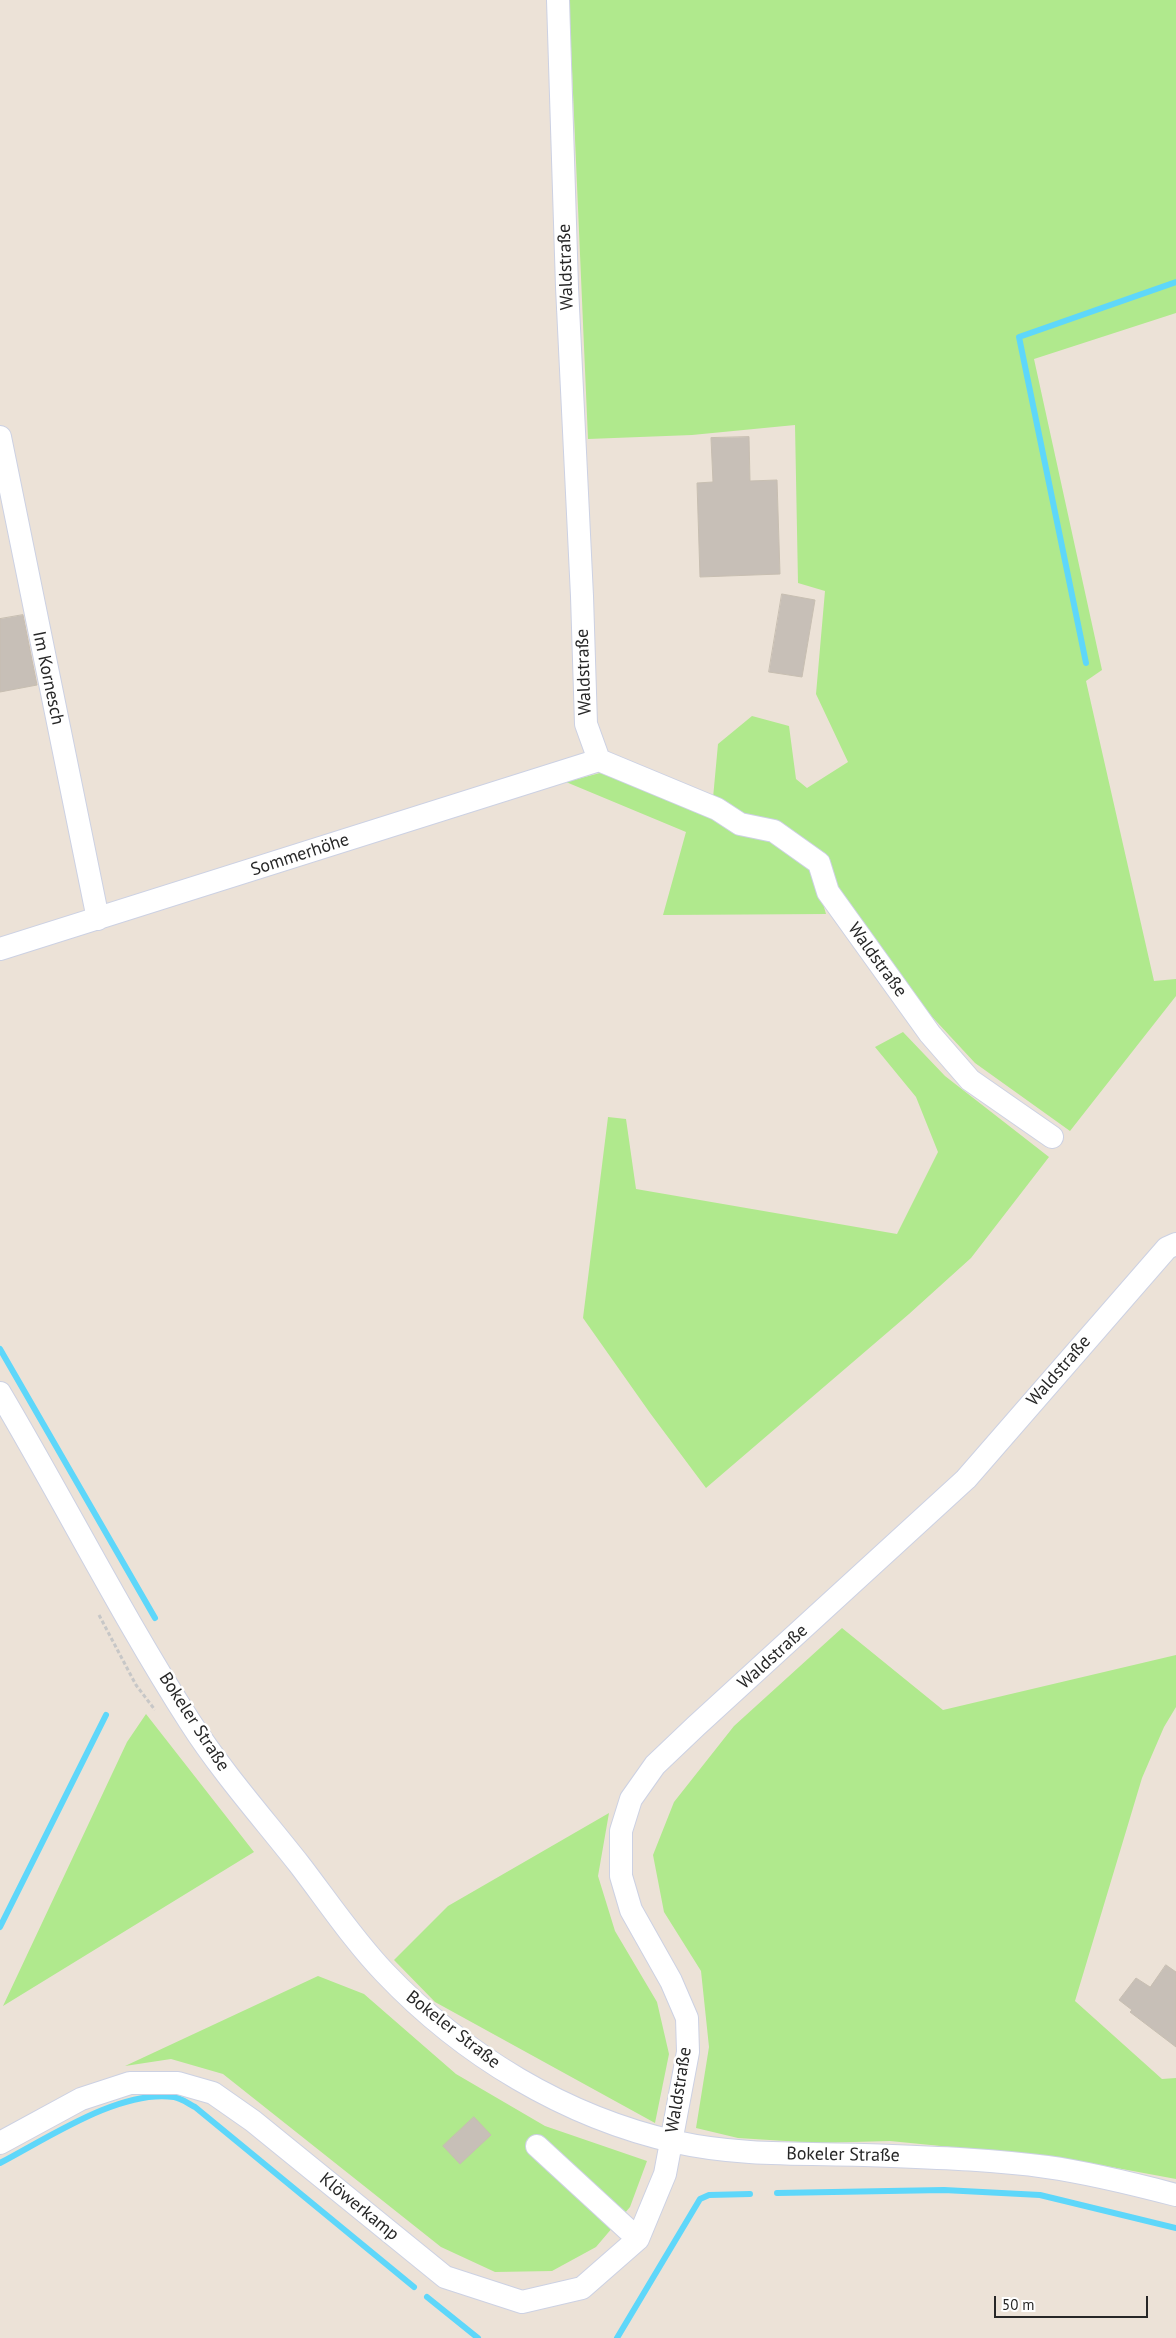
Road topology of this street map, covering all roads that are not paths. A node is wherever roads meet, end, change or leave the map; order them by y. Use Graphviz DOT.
graph roads {
  1 [pos="558,0"];
  2 [pos="0,436"];
  3 [pos="599,760"];
  4 [pos="98,919"];
  5 [pos="0,949"];
  6 [pos="1052,1137"];
  7 [pos="1176,1244"];
  8 [pos="0,1393"];
  9 [pos="0,2143"];
  10 [pos="536,2146"];
  11 [pos="669,2149"];
  12 [pos="1176,2195"];
  13 [pos="638,2239"];
  1 -- 3 [label="street, Waldstraße"];
  2 -- 4 [label="street, Im Kornesch"];
  3 -- 4 [label="street, Sommerhöhe"];
  3 -- 6 [label="street, Waldstraße"];
  4 -- 5 [label="street, Sommerhöhe"];
  7 -- 11 [label="street, Waldstraße"];
  8 -- 11 [label="street, Bokeler Straße"];
  9 -- 13 [label="street, Klöwerkamp"];
  10 -- 13 [label="street"];
  11 -- 12 [label="street, Bokeler Straße"];
  11 -- 13 [label="street, Klöwerkamp"];
}
